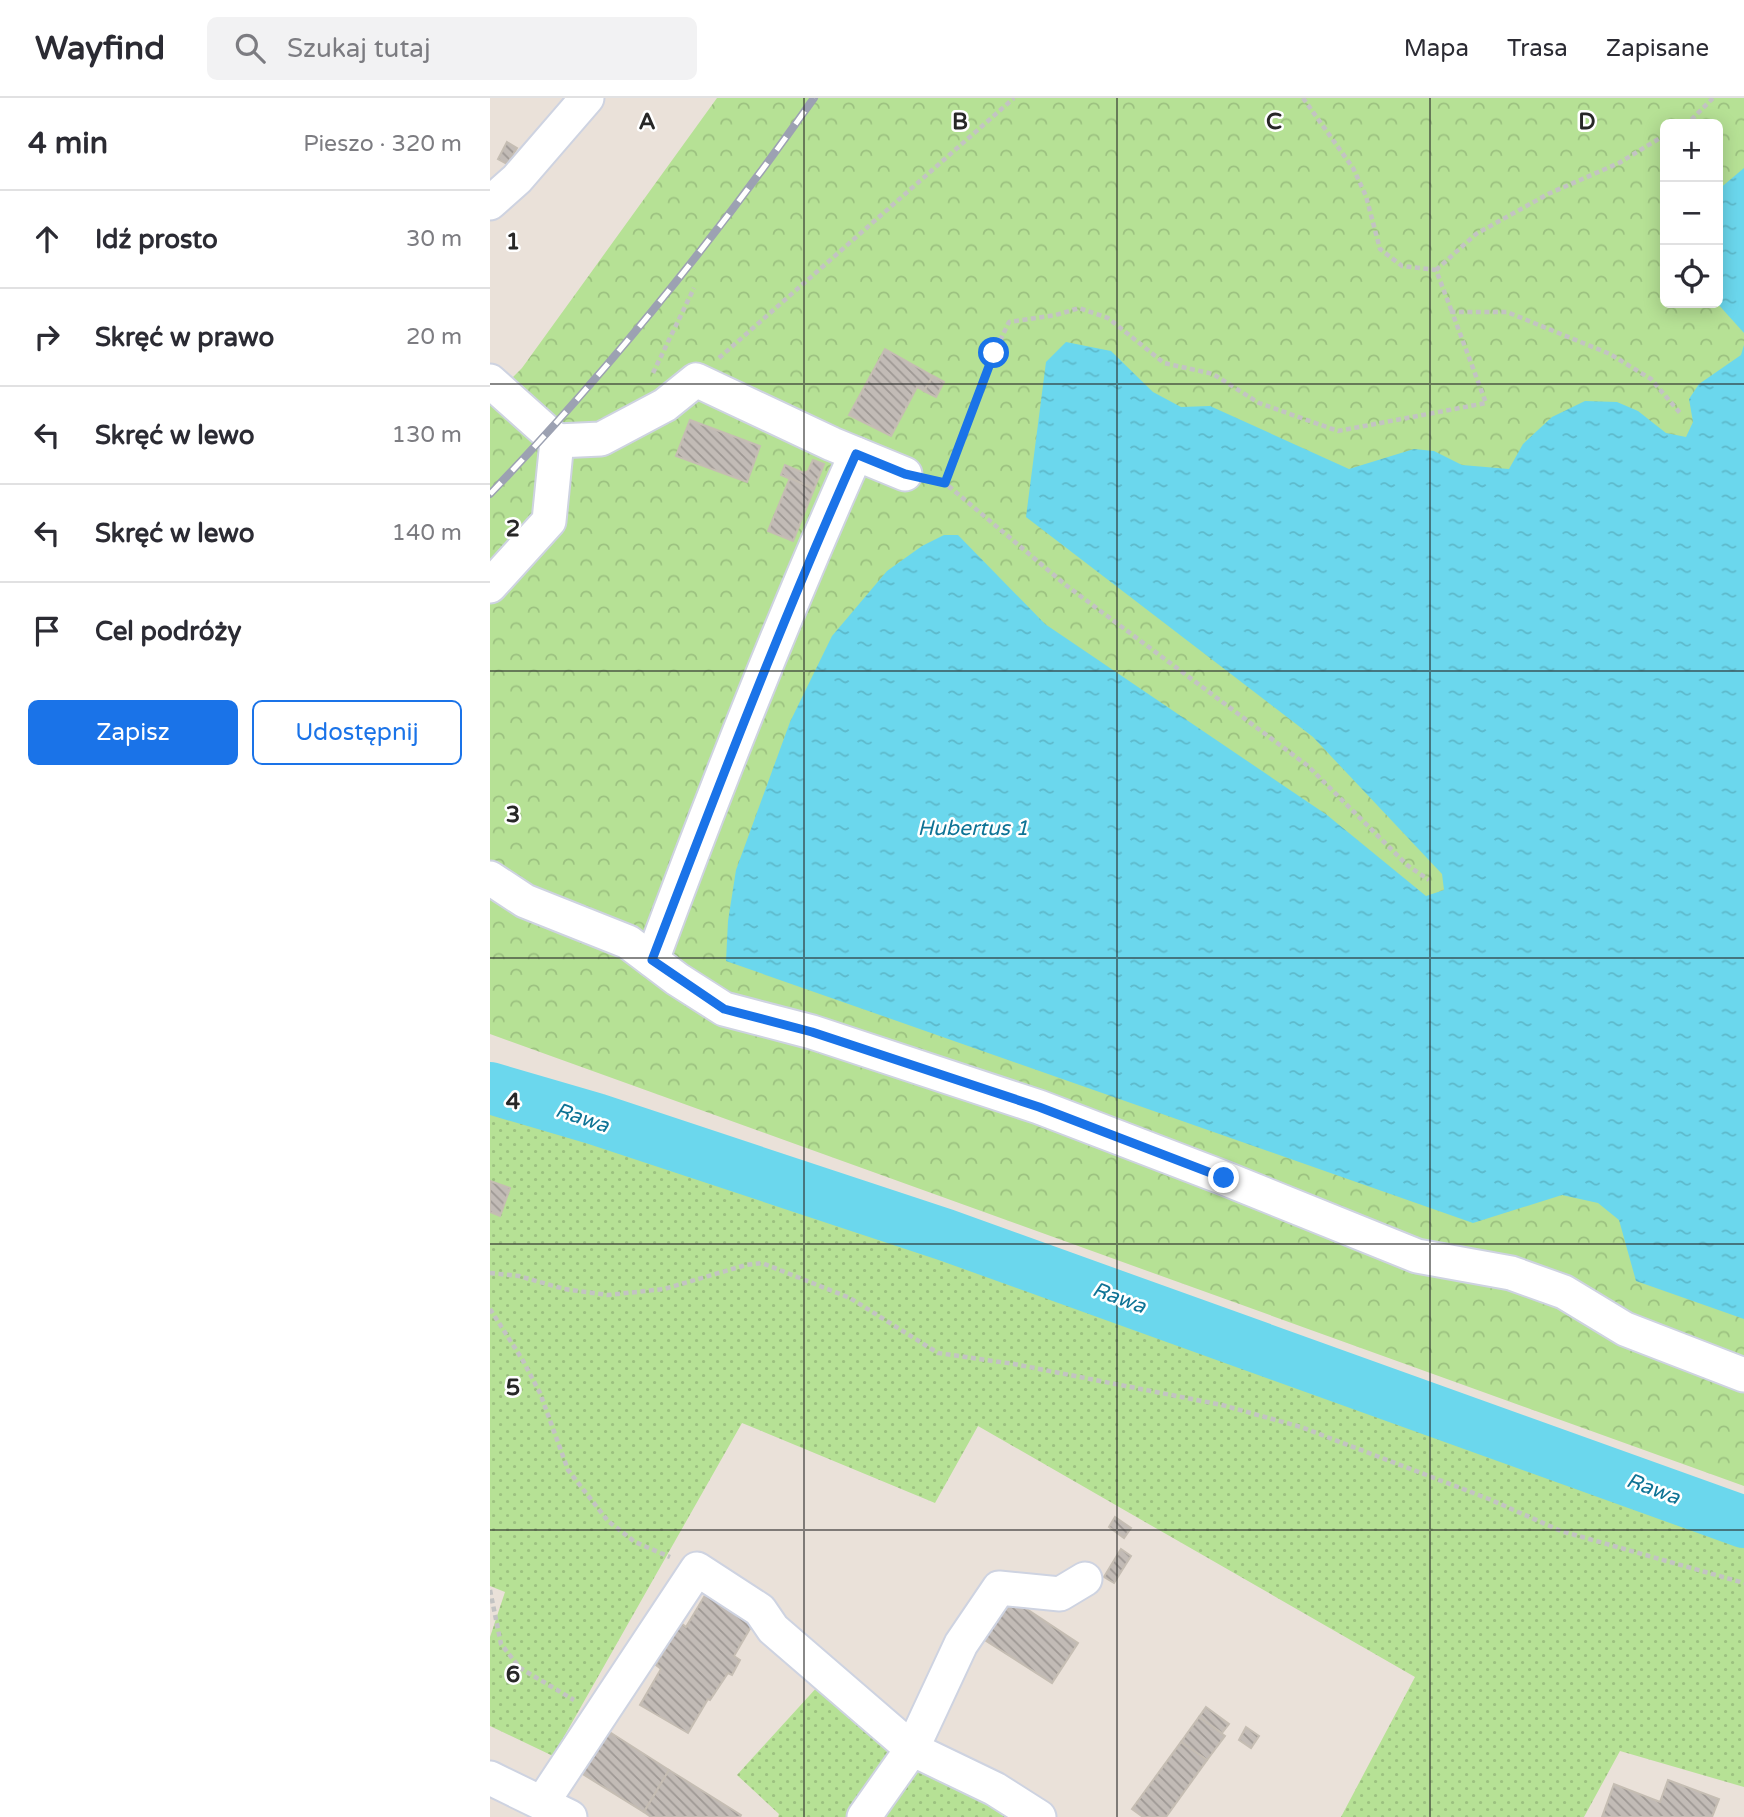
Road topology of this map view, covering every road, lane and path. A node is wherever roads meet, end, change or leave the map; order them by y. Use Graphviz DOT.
graph roads {
  1 [pos="587,98"];
  2 [pos="1014,98"];
  3 [pos="1303,98"];
  4 [pos="1713,98"];
  5 [pos="1692,119"];
  6 [pos="1660,138"];
  7 [pos="490,203"];
  8 [pos="1436,270"];
  9 [pos="694,288"];
  10 [pos="1451,312"];
  11 [pos="696,380"];
  12 [pos="490,381"];
  13 [pos="1680,413"];
  14 [pos="638,421"];
  15 [pos="557,441"];
  16 [pos="856,454"];
  17 [pos="905,474"];
  18 [pos="945,483"];
  19 [pos="490,586"];
  20 [pos="490,878"];
  21 [pos="1429,880"];
  22 [pos="652,960"];
  23 [pos="490,1273"];
  24 [pos="490,1309"];
  25 [pos="1744,1374"];
  26 [pos="697,1569"];
  27 [pos="1086,1579"];
  28 [pos="1744,1583"];
  29 [pos="490,1590"];
  30 [pos="599,1715"];
  31 [pos="912,1749"];
  32 [pos="490,1778"];
  33 [pos="556,1810"];
  34 [pos="864,1817"];
  35 [pos="1039,1817"];
  1 -- 7 [label="street"];
  2 -- 11 [label="path"];
  3 -- 8 [label="path"];
  4 -- 5 [label="path"];
  6 -- 8 [label="path"];
  8 -- 10 [label="path"];
  9 -- 14 [label="path"];
  10 -- 13 [label="path"];
  10 -- 18 [label="path"];
  11 -- 14 [label="street"];
  11 -- 16 [label="street"];
  12 -- 15 [label="street"];
  14 -- 15 [label="street"];
  15 -- 19 [label="street"];
  16 -- 17 [label="street"];
  16 -- 22 [label="street"];
  17 -- 18 [label="path"];
  18 -- 21 [label="path"];
  20 -- 22 [label="street"];
  22 -- 25 [label="street"];
  23 -- 28 [label="path"];
  24 -- 26 [label="path"];
  26 -- 30 [label="street"];
  26 -- 31 [label="street"];
  27 -- 31 [label="street"];
  29 -- 30 [label="path"];
  30 -- 33 [label="street"];
  31 -- 34 [label="street"];
  31 -- 35 [label="street"];
  32 -- 33 [label="street"];
}
